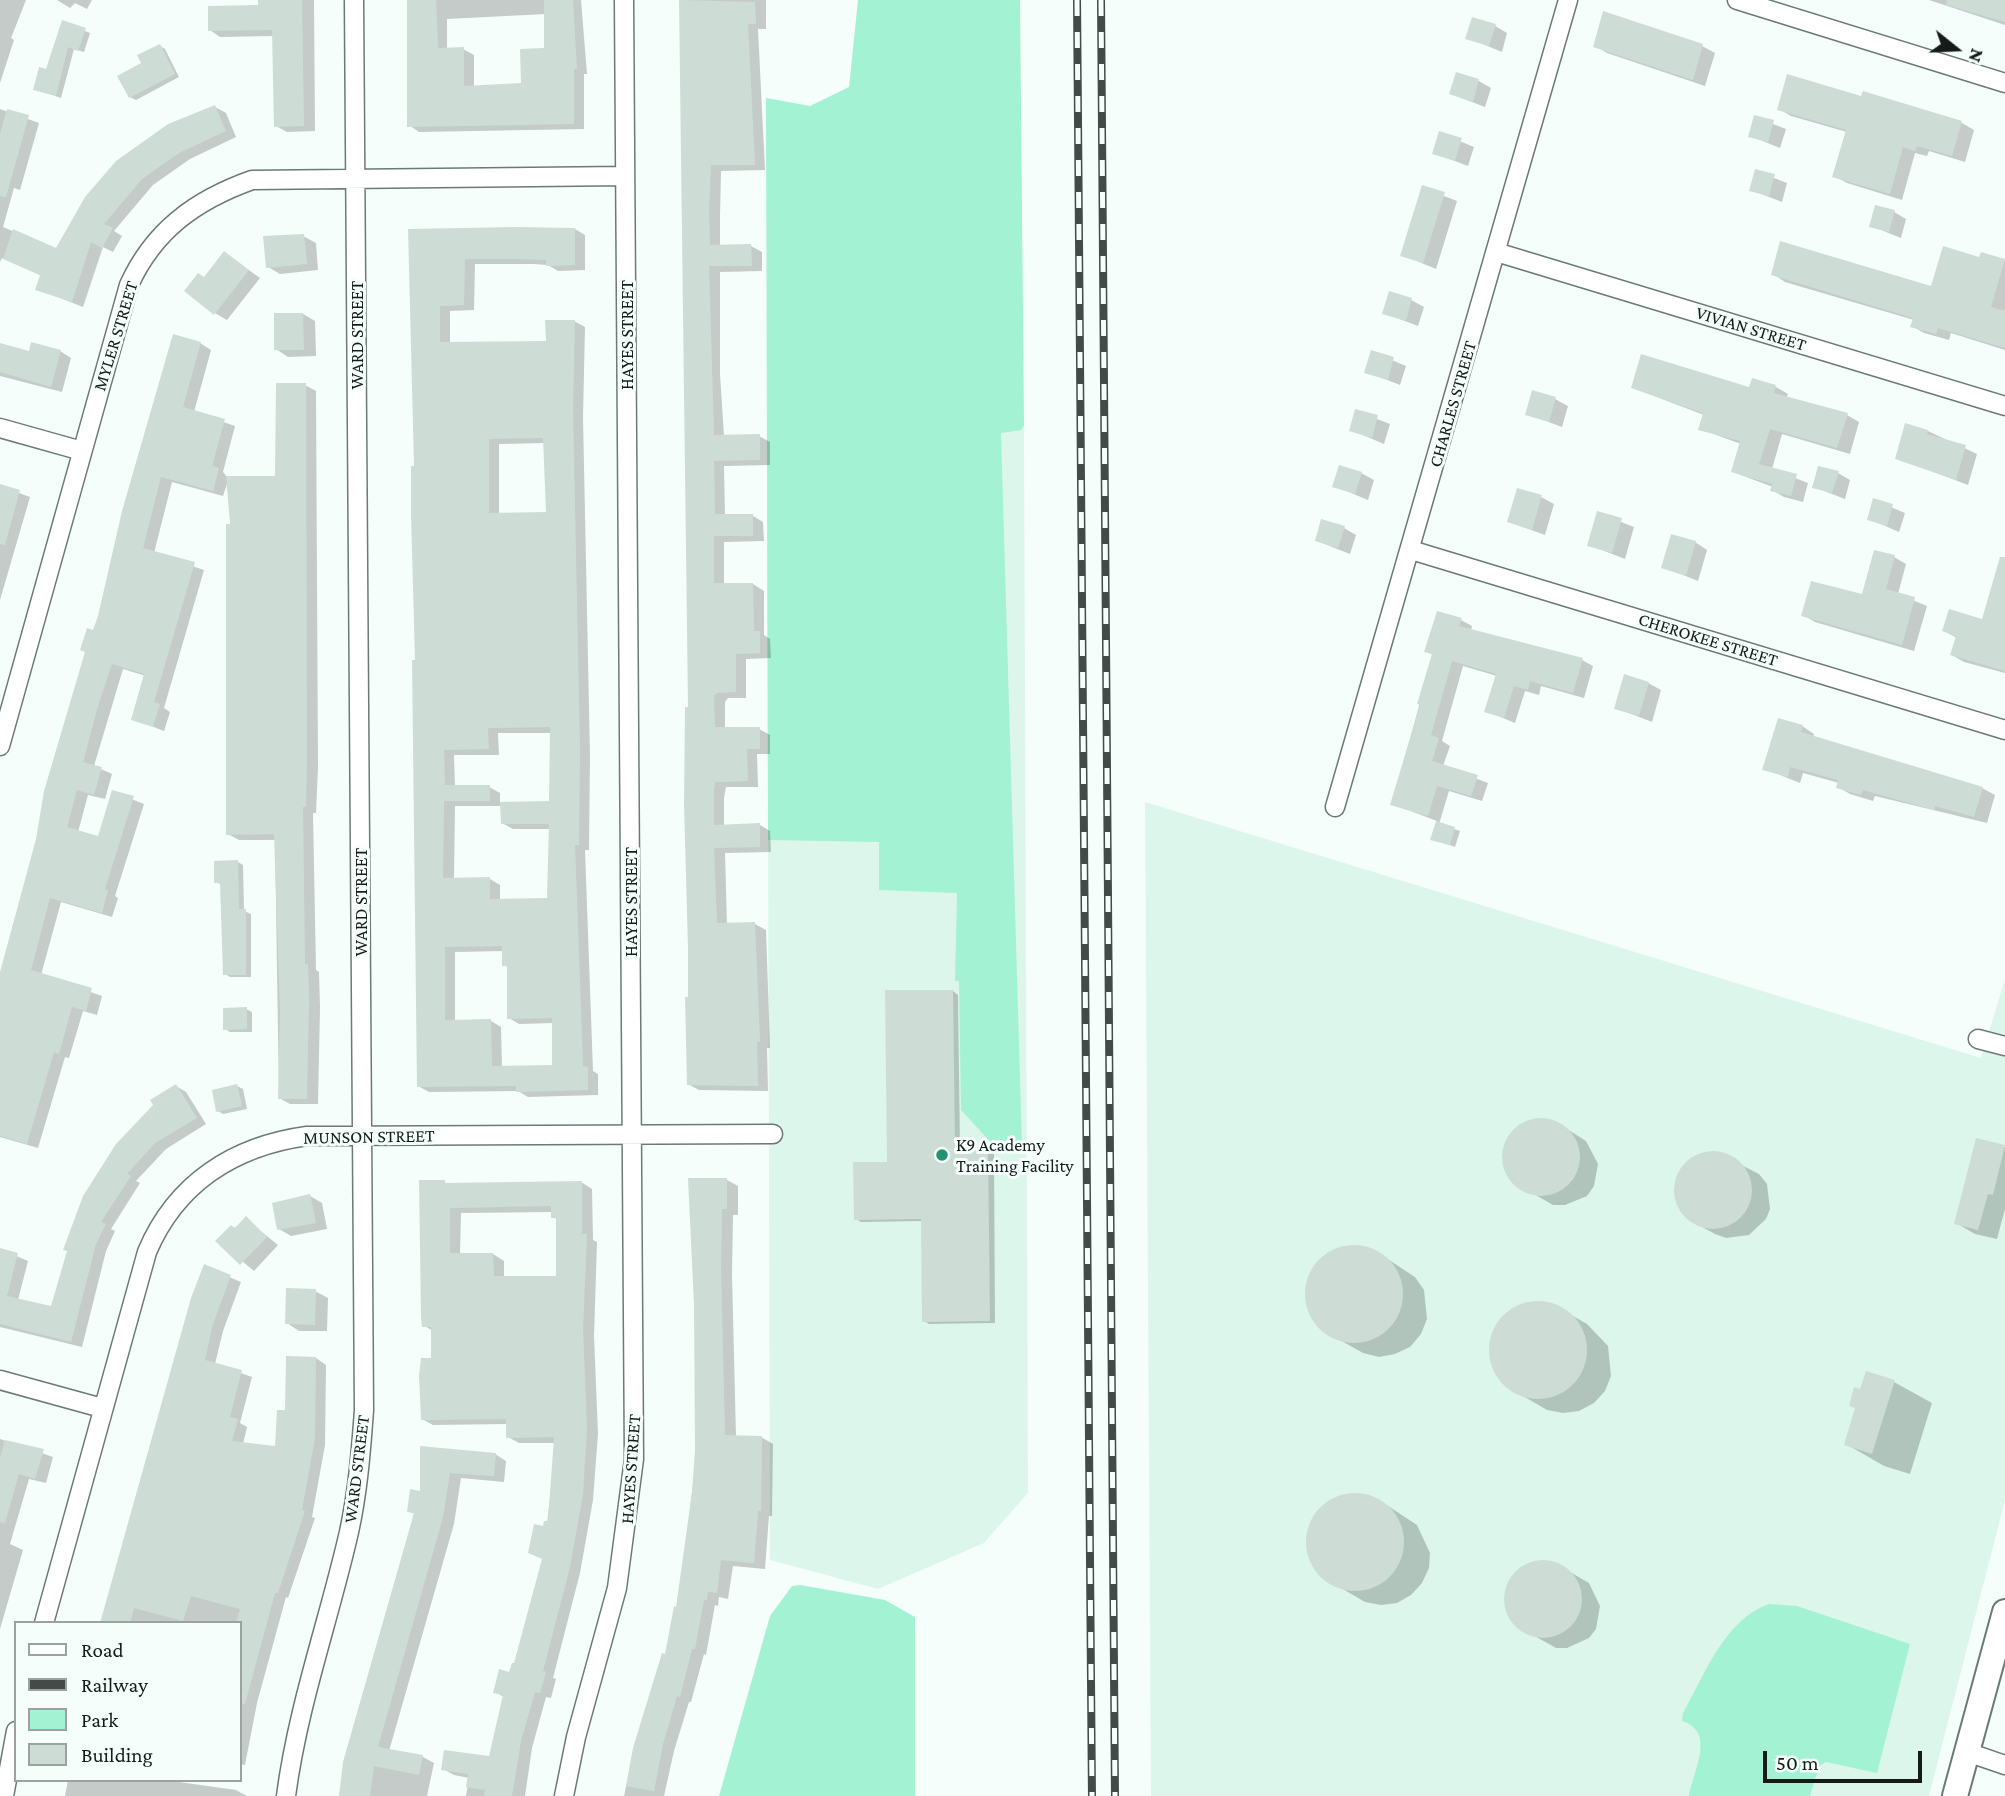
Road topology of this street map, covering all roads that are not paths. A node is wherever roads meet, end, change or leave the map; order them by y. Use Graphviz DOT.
graph roads {
  1 [pos="354,0"];
  2 [pos="624,0"];
  3 [pos="1568,0"];
  4 [pos="1737,0"];
  5 [pos="2005,83"];
  6 [pos="625,176"];
  7 [pos="355,178"];
  8 [pos="1496,252"];
  9 [pos="2005,406"];
  10 [pos="0,428"];
  11 [pos="82,451"];
  12 [pos="1411,550"];
  13 [pos="2005,730"];
  14 [pos="0,746"];
  15 [pos="1335,807"];
  16 [pos="1978,1039"];
  17 [pos="2005,1046"];
  18 [pos="773,1134"];
  19 [pos="634,1135"];
  20 [pos="363,1136"];
  21 [pos="0,1380"];
  22 [pos="102,1408"];
  23 [pos="2005,1612"];
  24 [pos="45,1621"];
  25 [pos="14,1743"];
  26 [pos="1967,1752"];
  27 [pos="2005,1765"];
  28 [pos="5,1796"];
  29 [pos="286,1796"];
  30 [pos="564,1796"];
  31 [pos="1955,1796"];
  1 -- 7 [label="street, WARD STREET"];
  2 -- 6 [label="street, HAYES STREET"];
  3 -- 8 [label="street, CHARLES STREET"];
  4 -- 5 [label="street"];
  6 -- 7 [label="street, MYLER STREET"];
  6 -- 19 [label="street, HAYES STREET"];
  7 -- 11 [label="street, MYLER STREET"];
  7 -- 20 [label="street, WARD STREET"];
  8 -- 9 [label="street, VIVIAN STREET"];
  8 -- 12 [label="street, CHARLES STREET"];
  10 -- 11 [label="street"];
  11 -- 14 [label="street, MYLER STREET"];
  12 -- 13 [label="street, CHEROKEE STREET"];
  12 -- 15 [label="street, CHARLES STREET"];
  16 -- 17 [label="street"];
  18 -- 19 [label="street, MUNSON STREET"];
  19 -- 20 [label="street, MUNSON STREET"];
  19 -- 30 [label="street, HAYES STREET"];
  20 -- 22 [label="street, MUNSON STREET"];
  20 -- 29 [label="street, WARD STREET"];
  21 -- 22 [label="street"];
  22 -- 24 [label="street, MUNSON STREET"];
  23 -- 26 [label="main road"];
  25 -- 28 [label="street"];
  26 -- 27 [label="street"];
  26 -- 31 [label="main road"];
}
